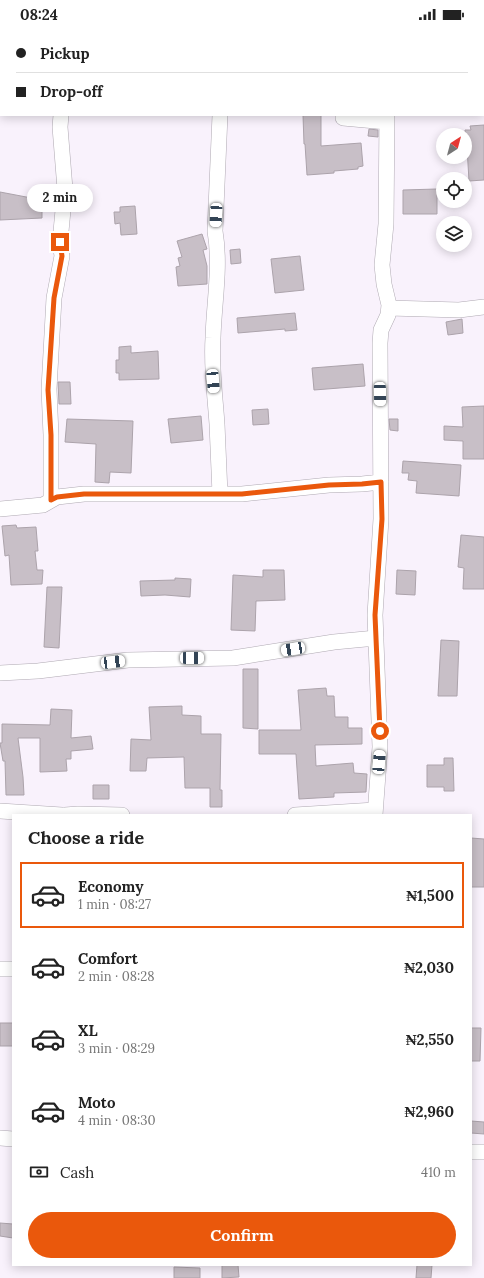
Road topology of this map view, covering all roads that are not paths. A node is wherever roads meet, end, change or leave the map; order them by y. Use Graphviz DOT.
graph roads {
  1 [pos="61,116"];
  2 [pos="220,116"];
  3 [pos="343,118"];
  4 [pos="387,119"];
  5 [pos="484,307"];
  6 [pos="389,308"];
  7 [pos="381,482"];
  8 [pos="220,494"];
  9 [pos="51,500"];
  10 [pos="0,509"];
  11 [pos="376,638"];
  12 [pos="0,673"];
  13 [pos="0,811"];
  14 [pos="375,812"];
  15 [pos="48,814"];
  16 [pos="322,814"];
  17 [pos="0,969"];
  18 [pos="12,969"];
  19 [pos="0,1138"];
  20 [pos="12,1139"];
  21 [pos="472,1152"];
  22 [pos="484,1152"];
  1 -- 9 [label="street"];
  2 -- 8 [label="street"];
  3 -- 4 [label="street"];
  4 -- 6 [label="street"];
  5 -- 6 [label="street"];
  6 -- 7 [label="street"];
  7 -- 8 [label="street"];
  7 -- 11 [label="street"];
  8 -- 9 [label="street"];
  9 -- 10 [label="street"];
  11 -- 12 [label="street"];
  11 -- 14 [label="street"];
  13 -- 15 [label="street"];
  14 -- 16 [label="street"];
  17 -- 18 [label="street"];
  19 -- 20 [label="street"];
  21 -- 22 [label="street"];
}
